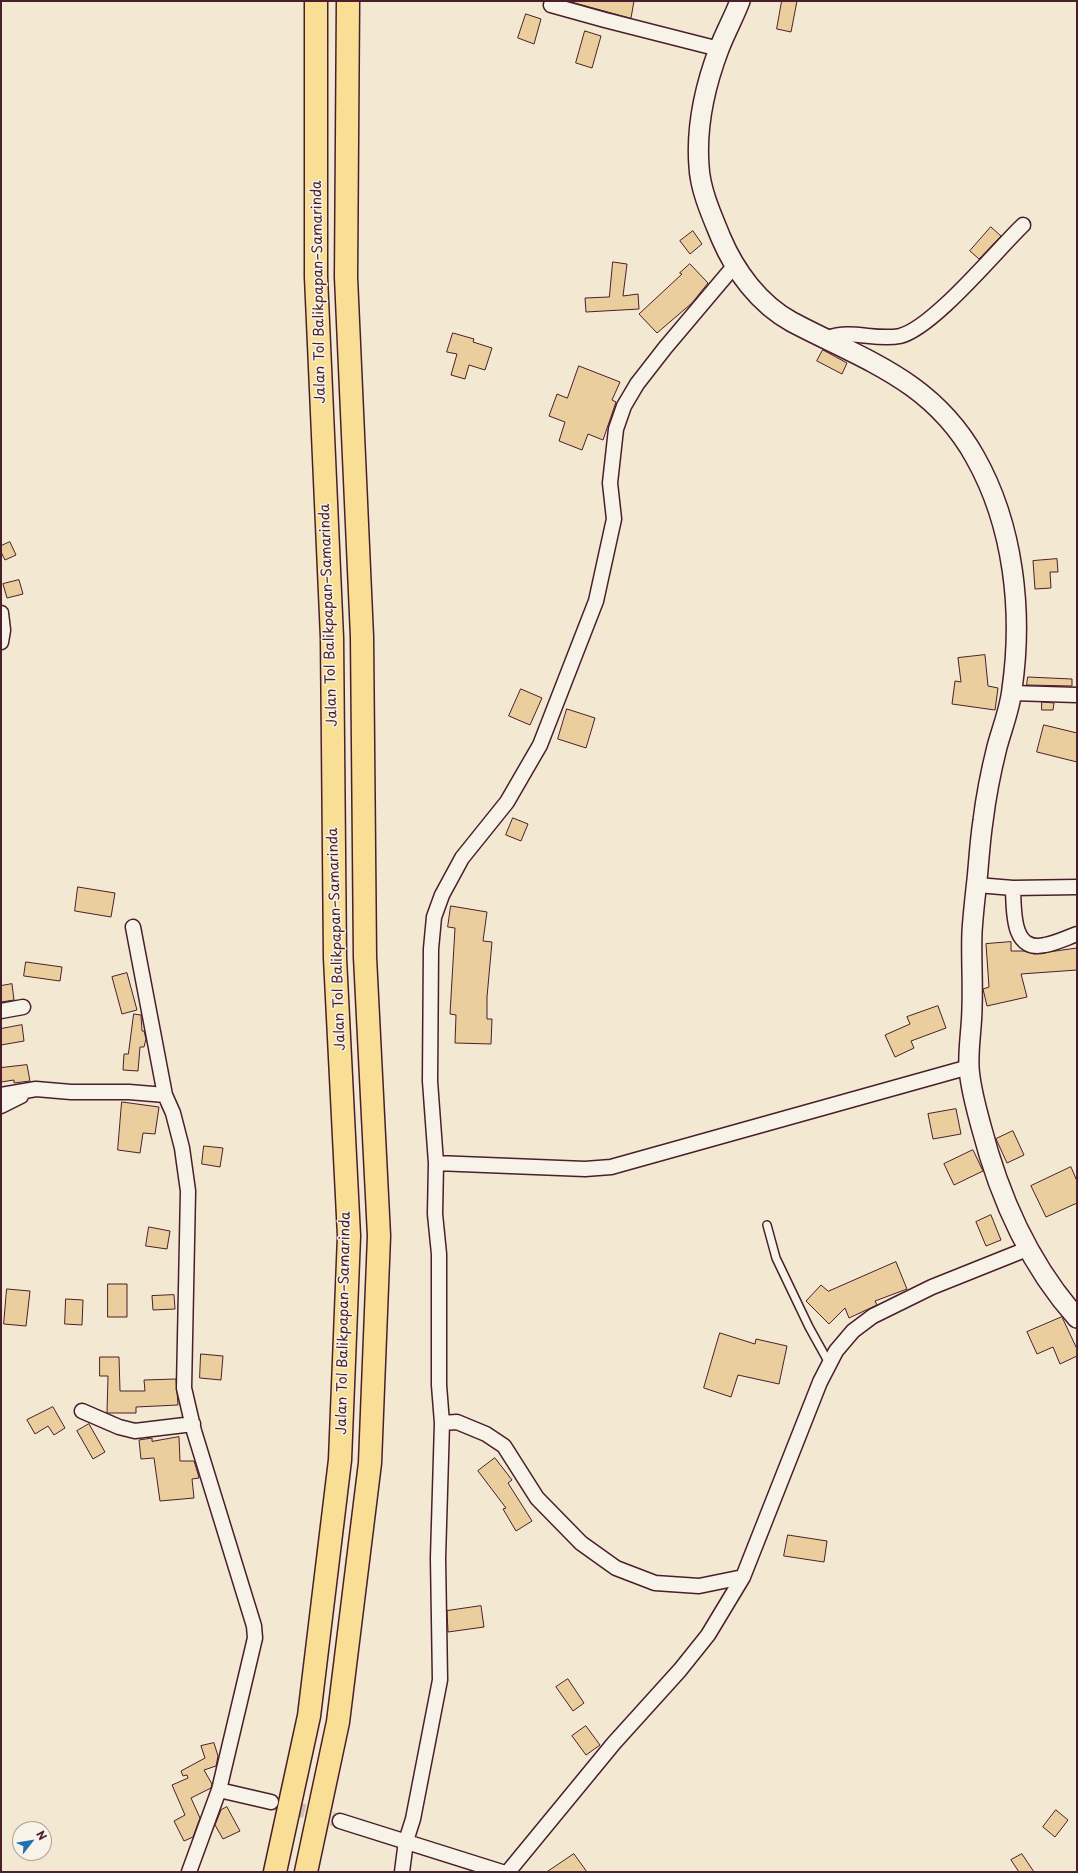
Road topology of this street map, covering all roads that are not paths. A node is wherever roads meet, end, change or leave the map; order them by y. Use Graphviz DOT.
graph roads {
  1 [pos="316,1"];
  2 [pos="348,1"];
  3 [pos="740,1"];
  4 [pos="551,4"];
  5 [pos="719,49"];
  6 [pos="1023,225"];
  7 [pos="735,265"];
  8 [pos="828,338"];
  9 [pos="1,613"];
  10 [pos="1,642"];
  11 [pos="1012,693"];
  12 [pos="1077,695"];
  13 [pos="977,885"];
  14 [pos="1077,887"];
  15 [pos="1013,888"];
  16 [pos="134,927"];
  17 [pos="1077,934"];
  18 [pos="23,1007"];
  19 [pos="1,1011"];
  20 [pos="969,1067"];
  21 [pos="36,1088"];
  22 [pos="1,1095"];
  23 [pos="165,1095"];
  24 [pos="1,1106"];
  25 [pos="436,1163"];
  26 [pos="767,1225"];
  27 [pos="1027,1250"];
  28 [pos="1077,1318"];
  29 [pos="829,1363"];
  30 [pos="82,1411"];
  31 [pos="442,1423"];
  32 [pos="192,1424"];
  33 [pos="743,1577"];
  34 [pos="219,1790"];
  35 [pos="271,1802"];
  36 [pos="340,1821"];
  37 [pos="406,1842"];
  38 [pos="189,1872"];
  39 [pos="275,1872"];
  40 [pos="306,1872"];
  41 [pos="402,1872"];
  42 [pos="502,1872"];
  43 [pos="508,1872"];
  1 -- 39 [label="highway, Jalan Tol Balikpapan–Samarinda"];
  2 -- 40 [label="highway, Jalan Tol Balikpapan–Samarinda"];
  3 -- 5 [label="street"];
  4 -- 5 [label="street"];
  5 -- 7 [label="street"];
  6 -- 8 [label="street"];
  7 -- 8 [label="street"];
  7 -- 25 [label="street"];
  8 -- 11 [label="street"];
  9 -- 10 [label="street"];
  11 -- 12 [label="street"];
  11 -- 13 [label="street"];
  13 -- 15 [label="street"];
  13 -- 20 [label="street"];
  14 -- 15 [label="street"];
  15 -- 17 [label="street"];
  16 -- 23 [label="street"];
  18 -- 19 [label="street"];
  20 -- 25 [label="street"];
  20 -- 27 [label="street"];
  21 -- 22 [label="street"];
  21 -- 23 [label="street"];
  21 -- 24 [label="street"];
  23 -- 32 [label="street"];
  25 -- 31 [label="street"];
  26 -- 29 [label="lane"];
  27 -- 28 [label="street"];
  27 -- 29 [label="street"];
  29 -- 33 [label="street"];
  30 -- 32 [label="street"];
  31 -- 33 [label="street"];
  31 -- 37 [label="street"];
  32 -- 34 [label="street"];
  33 -- 43 [label="street"];
  34 -- 35 [label="street"];
  34 -- 38 [label="street"];
  36 -- 37 [label="street"];
  37 -- 41 [label="street"];
  37 -- 42 [label="street"];
}
